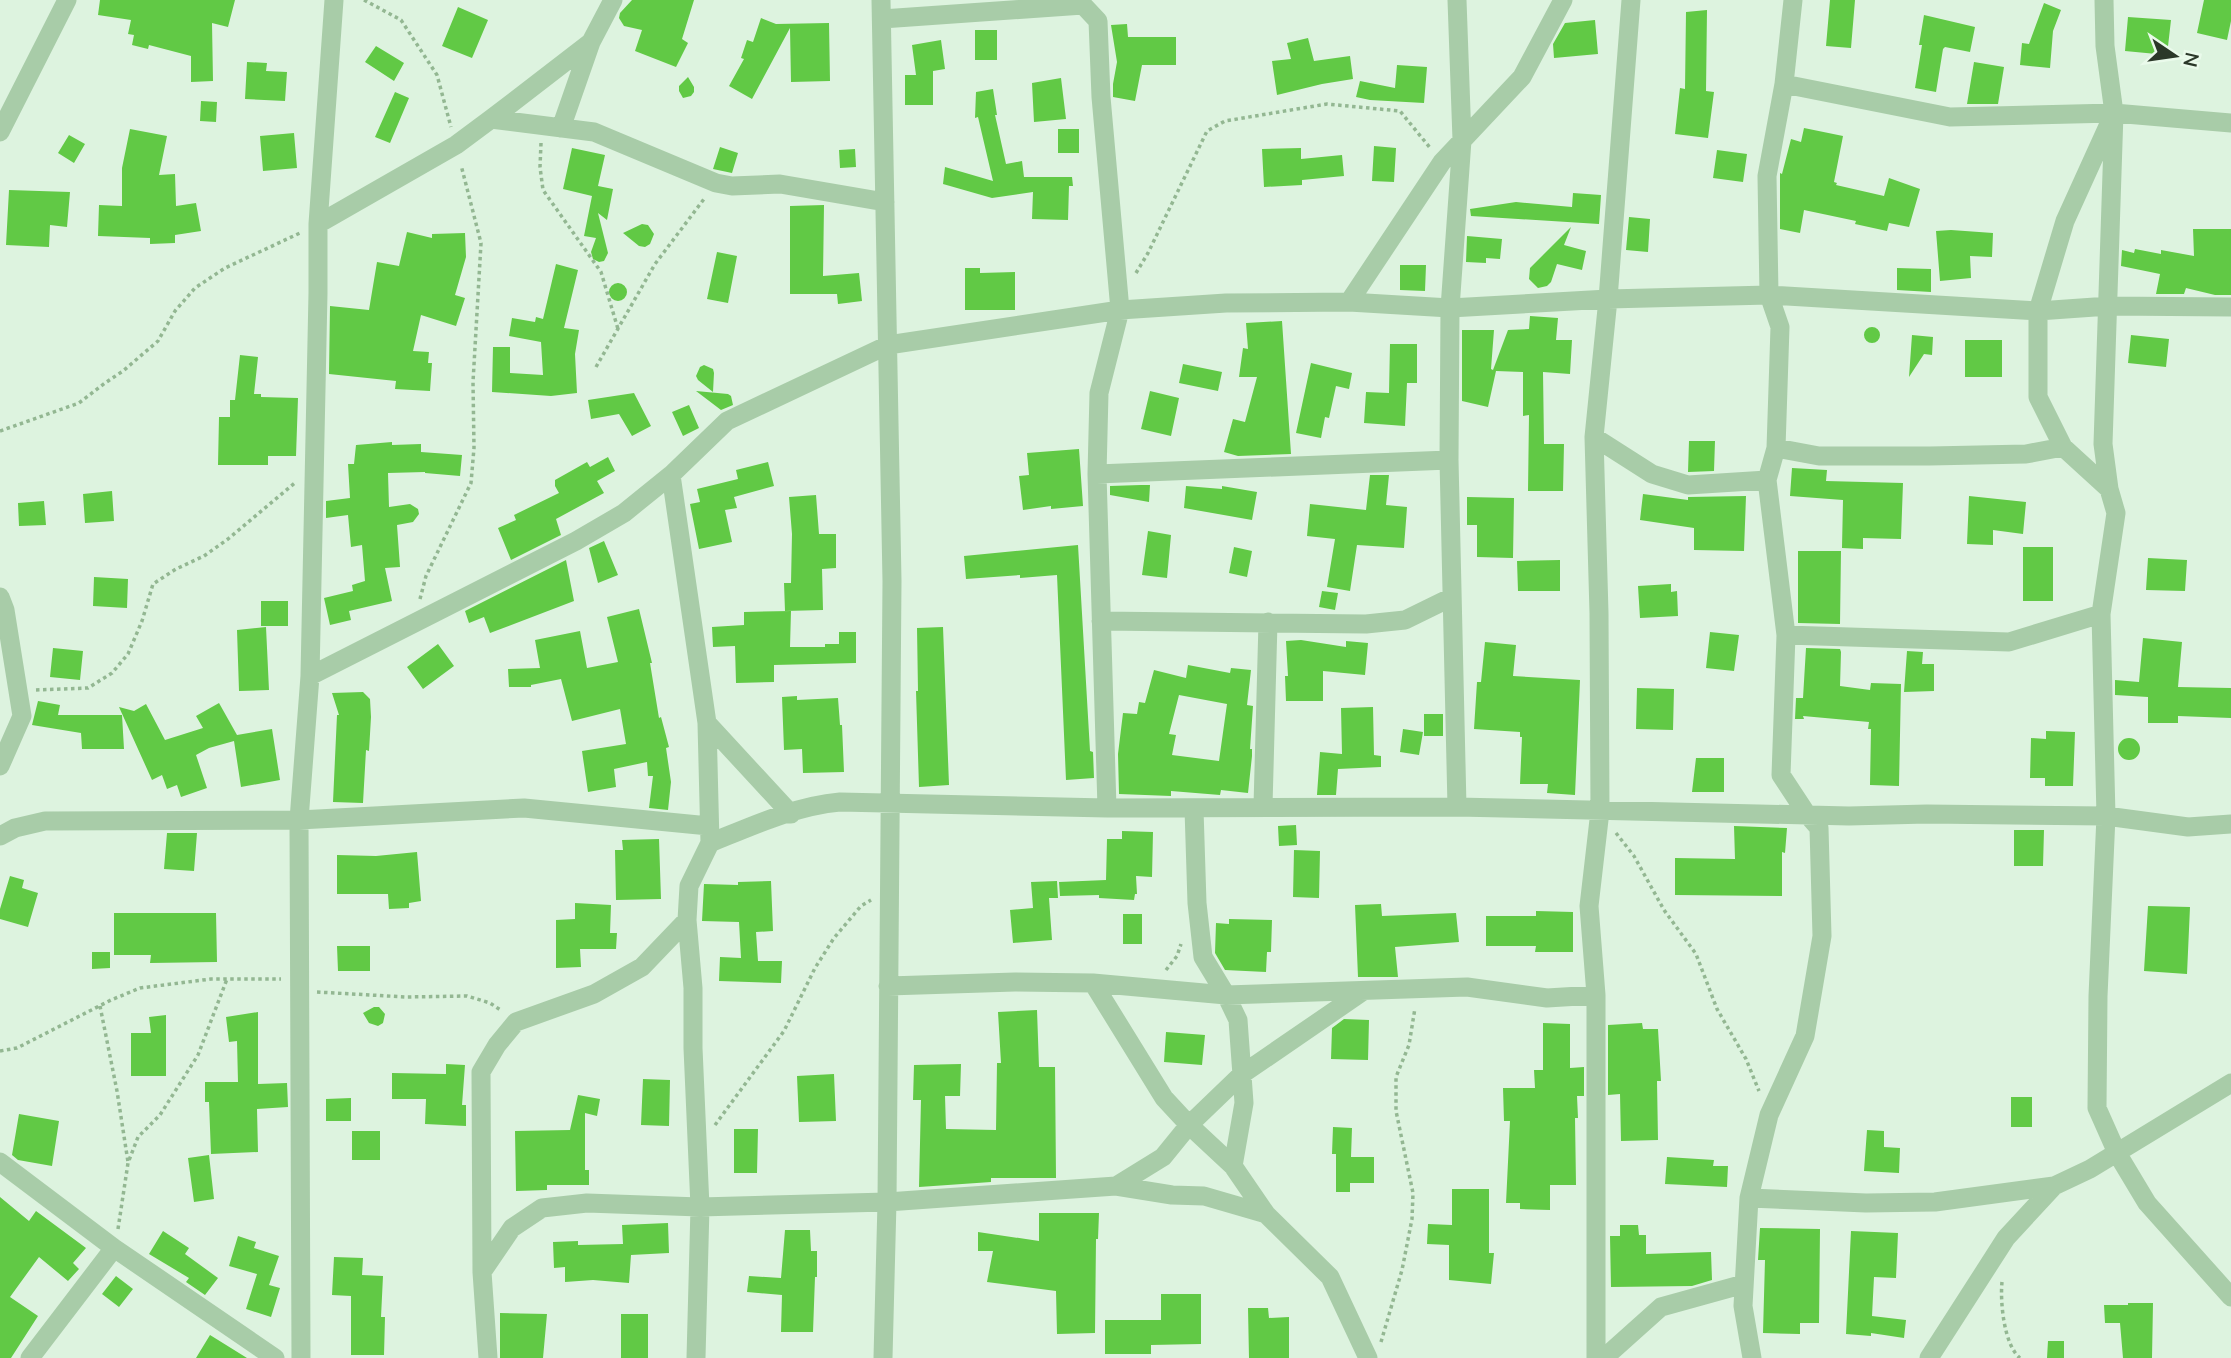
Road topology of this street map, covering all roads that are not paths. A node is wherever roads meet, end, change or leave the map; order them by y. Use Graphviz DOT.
graph roads {
  1 [pos="67,0"];
  2 [pos="334,0"];
  3 [pos="613,0"];
  4 [pos="1457,0"];
  5 [pos="1563,0"];
  6 [pos="1630,0"];
  7 [pos="1793,0"];
  8 [pos="2104,0"];
  9 [pos="881,9"];
  10 [pos="591,42"];
  11 [pos="1784,84"];
  12 [pos="2114,113"];
  13 [pos="491,119"];
  14 [pos="2231,123"];
  15 [pos="552,127"];
  16 [pos="0,132"];
  17 [pos="1462,140"];
  18 [pos="885,202"];
  19 [pos="318,224"];
  20 [pos="1769,295"];
  21 [pos="1608,299"];
  22 [pos="1349,302"];
  23 [pos="1120,304"];
  24 [pos="2109,306"];
  25 [pos="1450,307"];
  26 [pos="2231,307"];
  27 [pos="2038,311"];
  28 [pos="888,345"];
  29 [pos="1594,437"];
  30 [pos="2063,447"];
  31 [pos="1776,448"];
  32 [pos="1449,460"];
  33 [pos="1097,474"];
  34 [pos="671,475"];
  35 [pos="1767,480"];
  36 [pos="2109,489"];
  37 [pos="0,597"];
  38 [pos="1452,597"];
  39 [pos="2101,614"];
  40 [pos="1101,621"];
  41 [pos="1268,622"];
  42 [pos="1786,635"];
  43 [pos="310,676"];
  44 [pos="11,683"];
  45 [pos="706,723"];
  46 [pos="0,766"];
  47 [pos="889,802"];
  48 [pos="1263,806"];
  49 [pos="1457,807"];
  50 [pos="1107,808"];
  51 [pos="1194,809"];
  52 [pos="1600,811"];
  53 [pos="1806,813"];
  54 [pos="792,814"];
  55 [pos="2106,816"];
  56 [pos="299,820"];
  57 [pos="2231,824"];
  58 [pos="710,834"];
  59 [pos="0,836"];
  60 [pos="687,920"];
  61 [pos="1093,983"];
  62 [pos="888,986"];
  63 [pos="1363,991"];
  64 [pos="1226,995"];
  65 [pos="1596,995"];
  66 [pos="1241,1075"];
  67 [pos="2231,1083"];
  68 [pos="1189,1125"];
  69 [pos="2117,1153"];
  70 [pos="0,1163"];
  71 [pos="1233,1166"];
  72 [pos="1116,1186"];
  73 [pos="2054,1186"];
  74 [pos="1749,1198"];
  75 [pos="887,1202"];
  76 [pos="700,1207"];
  77 [pos="1266,1214"];
  78 [pos="114,1248"];
  79 [pos="482,1272"];
  80 [pos="1744,1284"];
  81 [pos="2231,1297"];
  82 [pos="1374,1352"];
  83 [pos="30,1358"];
  84 [pos="275,1358"];
  85 [pos="302,1358"];
  86 [pos="488,1358"];
  87 [pos="696,1358"];
  88 [pos="883,1358"];
  89 [pos="1596,1358"];
  90 [pos="1604,1358"];
  91 [pos="1752,1358"];
  92 [pos="1929,1358"];
  1 -- 16 [label="street"];
  2 -- 19 [label="street"];
  3 -- 10 [label="street"];
  4 -- 17 [label="street"];
  5 -- 17 [label="street"];
  6 -- 21 [label="street"];
  7 -- 11 [label="street"];
  8 -- 12 [label="street"];
  9 -- 18 [label="street"];
  9 -- 23 [label="street"];
  10 -- 13 [label="street"];
  10 -- 15 [label="street"];
  11 -- 12 [label="street"];
  11 -- 20 [label="street"];
  12 -- 14 [label="street"];
  12 -- 24 [label="street"];
  12 -- 27 [label="street"];
  13 -- 15 [label="street"];
  13 -- 19 [label="street"];
  15 -- 18 [label="street"];
  17 -- 22 [label="street"];
  17 -- 25 [label="street"];
  18 -- 28 [label="street"];
  19 -- 43 [label="street"];
  20 -- 21 [label="street"];
  20 -- 27 [label="street"];
  20 -- 31 [label="street"];
  21 -- 25 [label="street"];
  21 -- 29 [label="street"];
  22 -- 23 [label="street"];
  22 -- 25 [label="street"];
  23 -- 28 [label="street"];
  23 -- 33 [label="street"];
  24 -- 26 [label="street"];
  24 -- 27 [label="street"];
  24 -- 36 [label="street"];
  25 -- 32 [label="street"];
  27 -- 30 [label="street"];
  28 -- 34 [label="street"];
  28 -- 47 [label="street"];
  29 -- 35 [label="street"];
  29 -- 52 [label="street"];
  30 -- 31 [label="street"];
  30 -- 36 [label="street"];
  31 -- 35 [label="street"];
  32 -- 33 [label="street"];
  32 -- 38 [label="street"];
  33 -- 40 [label="street"];
  34 -- 43 [label="street"];
  34 -- 45 [label="street"];
  35 -- 42 [label="street"];
  36 -- 39 [label="street"];
  37 -- 44 [label="street"];
  38 -- 41 [label="street"];
  38 -- 49 [label="street"];
  39 -- 42 [label="street"];
  39 -- 55 [label="street"];
  40 -- 41 [label="street"];
  40 -- 50 [label="street"];
  41 -- 48 [label="street"];
  42 -- 53 [label="street"];
  43 -- 56 [label="street"];
  44 -- 46 [label="street"];
  45 -- 54 [label="street"];
  45 -- 58 [label="street"];
  47 -- 50 [label="street"];
  47 -- 54 [label="street"];
  47 -- 62 [label="street"];
  48 -- 49 [label="street"];
  48 -- 51 [label="street"];
  49 -- 52 [label="street"];
  50 -- 51 [label="street"];
  51 -- 64 [label="street"];
  52 -- 53 [label="street"];
  52 -- 65 [label="street"];
  53 -- 55 [label="street"];
  53 -- 74 [label="street"];
  54 -- 58 [label="street"];
  55 -- 57 [label="street"];
  55 -- 69 [label="street"];
  56 -- 58 [label="street"];
  56 -- 59 [label="street"];
  56 -- 85 [label="street"];
  58 -- 60 [label="street"];
  60 -- 76 [label="street"];
  60 -- 79 [label="street"];
  61 -- 62 [label="street"];
  61 -- 64 [label="street"];
  61 -- 68 [label="street"];
  62 -- 75 [label="street"];
  63 -- 64 [label="street"];
  63 -- 65 [label="street"];
  63 -- 66 [label="street"];
  64 -- 66 [label="street"];
  65 -- 89 [label="street"];
  66 -- 68 [label="street"];
  66 -- 71 [label="street"];
  67 -- 69 [label="street"];
  68 -- 71 [label="street"];
  68 -- 72 [label="street"];
  69 -- 73 [label="street"];
  69 -- 81 [label="street"];
  70 -- 78 [label="street"];
  71 -- 77 [label="street"];
  72 -- 75 [label="street"];
  72 -- 77 [label="street"];
  73 -- 74 [label="street"];
  73 -- 92 [label="street"];
  74 -- 80 [label="street"];
  75 -- 76 [label="street"];
  75 -- 88 [label="street"];
  76 -- 79 [label="street"];
  76 -- 87 [label="street"];
  77 -- 82 [label="street"];
  78 -- 83 [label="street"];
  78 -- 84 [label="street"];
  79 -- 86 [label="street"];
  80 -- 90 [label="street"];
  80 -- 91 [label="street"];
}
